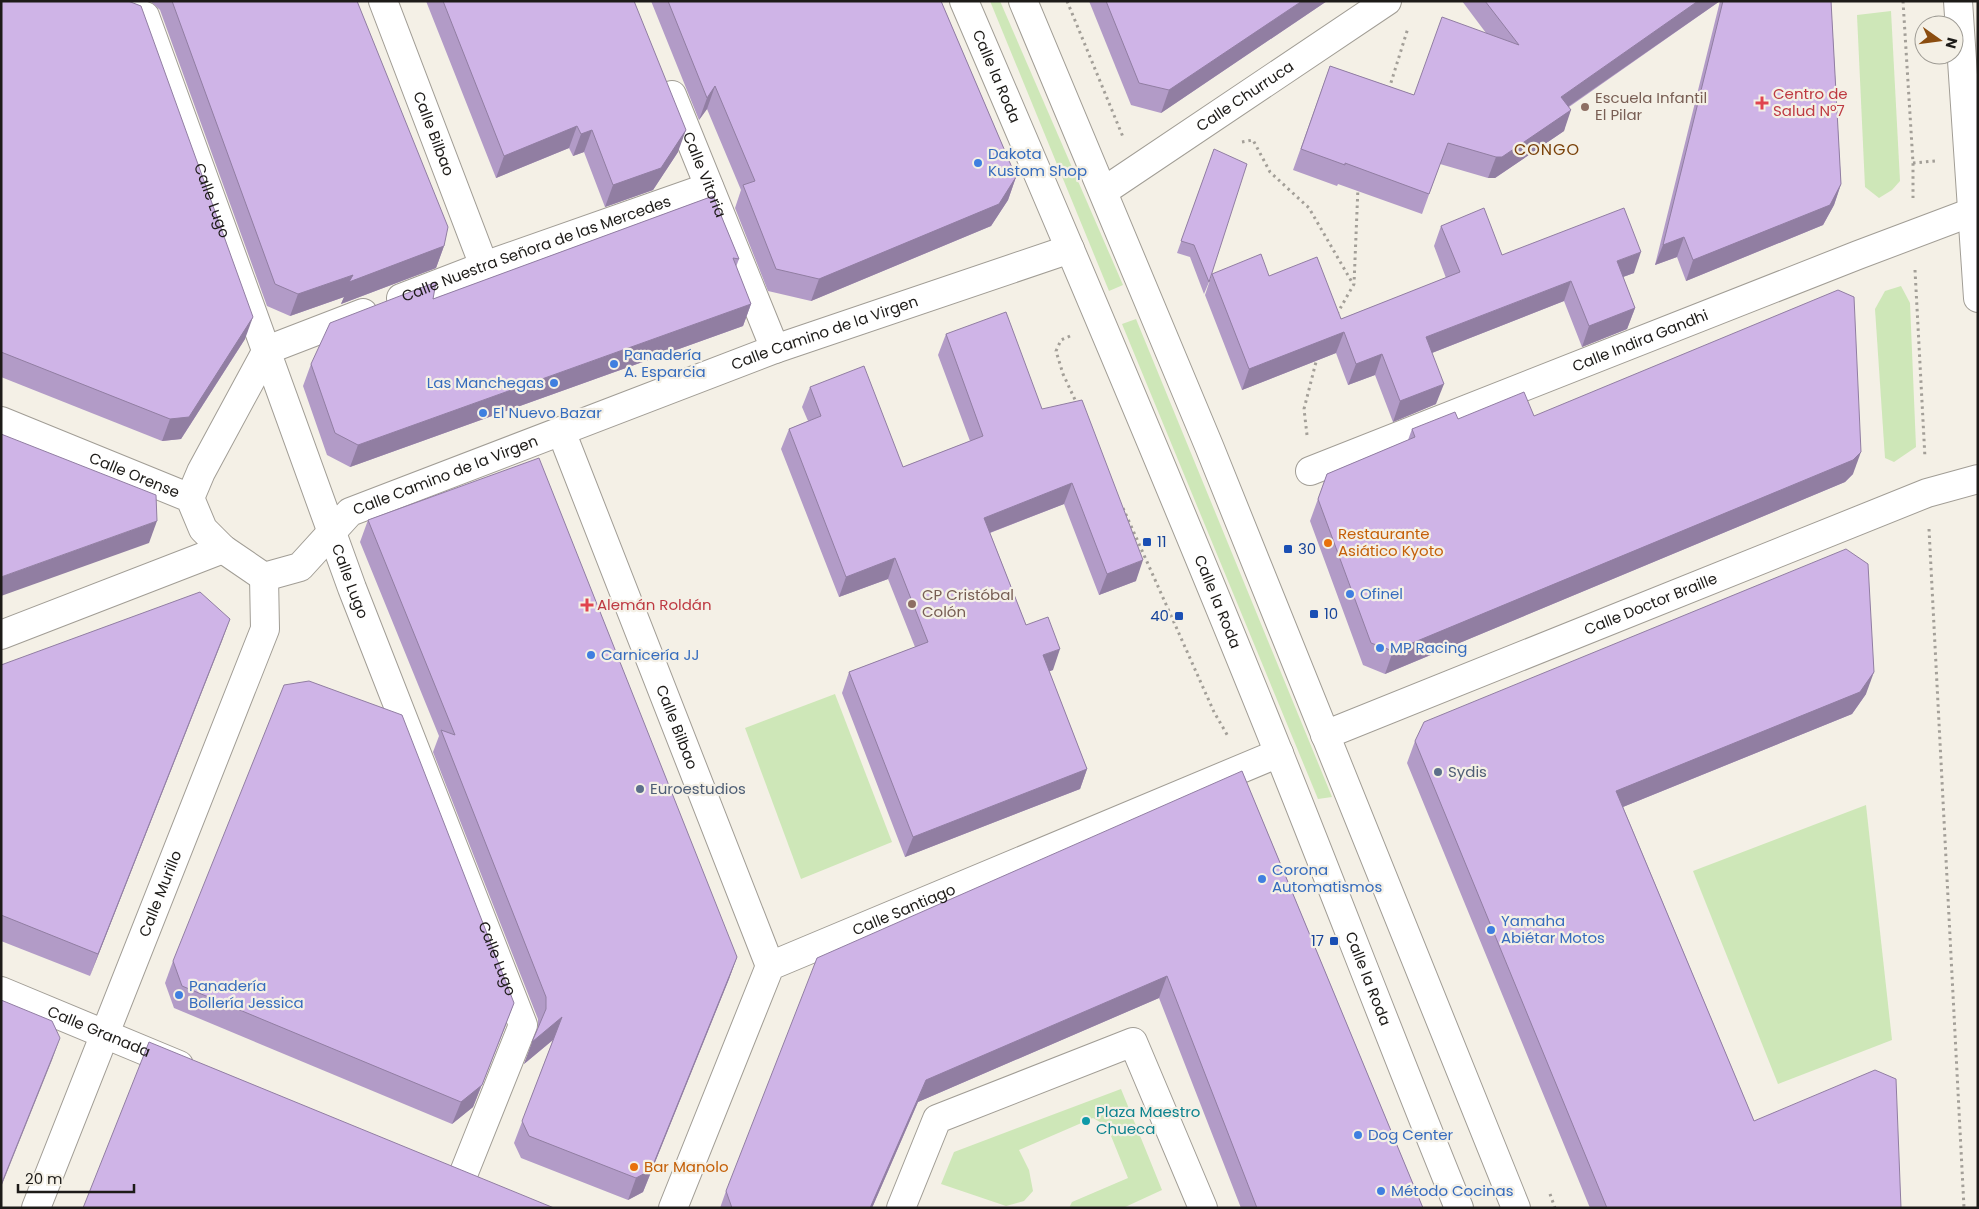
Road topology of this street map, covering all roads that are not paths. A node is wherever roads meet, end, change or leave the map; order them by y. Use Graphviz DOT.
graph roads {
  1 [pos="105,1"];
  2 [pos="383,1"];
  3 [pos="964,1"];
  4 [pos="1023,1"];
  5 [pos="1387,1"];
  6 [pos="1958,1"];
  7 [pos="663,72"];
  8 [pos="710,187"];
  9 [pos="1104,191"];
  10 [pos="1972,212"];
  11 [pos="1070,249"];
  12 [pos="484,266"];
  13 [pos="1978,298"];
  14 [pos="775,349"];
  15 [pos="267,350"];
  16 [pos="1,422"];
  17 [pos="561,431"];
  18 [pos="1310,471"];
  19 [pos="1978,479"];
  20 [pos="190,498"];
  21 [pos="332,531"];
  22 [pos="223,549"];
  23 [pos="264,577"];
  24 [pos="1,634"];
  25 [pos="1325,735"];
  26 [pos="1279,753"];
  27 [pos="770,966"];
  28 [pos="1,991"];
  29 [pos="104,1034"];
  30 [pos="203,1075"];
  31 [pos="487,1190"];
  32 [pos="36,1208"];
  33 [pos="674,1208"];
  34 [pos="901,1208"];
  35 [pos="1203,1208"];
  36 [pos="1458,1208"];
  37 [pos="1516,1208"];
  1 -- 15 [label="street, Calle Lugo"];
  2 -- 12 [label="street, Calle Bilbao"];
  3 -- 11 [label="street, Calle la Roda"];
  4 -- 9 [label="street"];
  5 -- 9 [label="street, Calle Churruca"];
  6 -- 10 [label="street"];
  7 -- 8 [label="street, Calle Vitoria"];
  8 -- 12 [label="street, Calle Nuestra Señora de las Mercedes"];
  8 -- 14 [label="street, Calle Vitoria"];
  9 -- 25 [label="street"];
  10 -- 13 [label="street"];
  10 -- 18 [label="street, Calle Indira Gandhi"];
  11 -- 14 [label="street, Calle Camino de la Virgen"];
  11 -- 26 [label="street, Calle la Roda"];
  12 -- 15 [label="street, Calle Nuestra Señora de las Mercedes"];
  14 -- 17 [label="street, Calle Camino de la Virgen"];
  15 -- 20 [label="street"];
  15 -- 21 [label="street, Calle Lugo"];
  16 -- 20 [label="street, Calle Orense"];
  17 -- 21 [label="street, Calle Camino de la Virgen"];
  17 -- 27 [label="street, Calle Bilbao"];
  19 -- 25 [label="street, Calle Doctor Braille"];
  20 -- 22 [label="street, Calle Orense"];
  21 -- 23 [label="street, Calle Camino de la Virgen"];
  21 -- 31 [label="street, Calle Lugo"];
  22 -- 23 [label="street, Calle Orense"];
  22 -- 24 [label="street"];
  23 -- 29 [label="street, Calle Murillo"];
  25 -- 37 [label="street"];
  26 -- 27 [label="street, Calle Santiago"];
  26 -- 36 [label="street, Calle la Roda"];
  27 -- 33 [label="street"];
  28 -- 29 [label="street, Calle Granada"];
  29 -- 30 [label="street, Calle Granada"];
  29 -- 32 [label="street, Calle Murillo"];
  34 -- 35 [label="street"];
}
